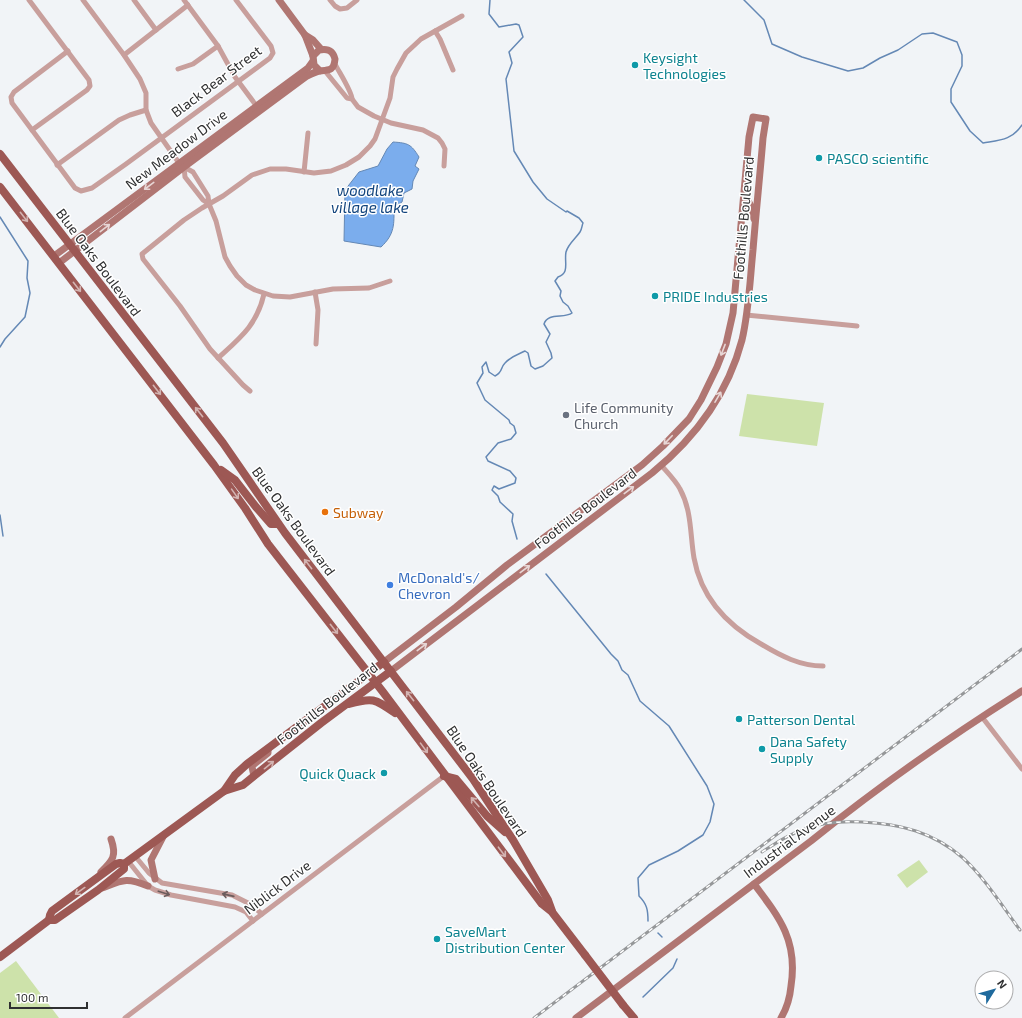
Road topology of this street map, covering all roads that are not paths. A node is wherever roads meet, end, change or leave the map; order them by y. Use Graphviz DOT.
graph roads {
  1 [pos="29,0"];
  2 [pos="83,0"];
  3 [pos="134,0"];
  4 [pos="184,0"];
  5 [pos="236,0"];
  6 [pos="279,0"];
  7 [pos="330,0"];
  8 [pos="357,0"];
  9 [pos="188,5"];
  10 [pos="462,16"];
  11 [pos="156,30"];
  12 [pos="435,32"];
  13 [pos="305,35"];
  14 [pos="218,46"];
  15 [pos="321,50"];
  16 [pos="68,51"];
  17 [pos="124,55"];
  18 [pos="313,59"];
  19 [pos="335,64"];
  20 [pos="178,70"];
  21 [pos="453,70"];
  22 [pos="322,71"];
  23 [pos="238,82"];
  24 [pos="346,86"];
  25 [pos="341,90"];
  26 [pos="352,99"];
  27 [pos="258,109"];
  28 [pos="146,110"];
  29 [pos="383,120"];
  30 [pos="32,130"];
  31 [pos="308,133"];
  32 [pos="161,137"];
  33 [pos="0,154"];
  34 [pos="57,165"];
  35 [pos="182,165"];
  36 [pos="444,166"];
  37 [pos="304,172"];
  38 [pos="202,185"];
  39 [pos="0,186"];
  40 [pos="195,190"];
  41 [pos="744,194"];
  42 [pos="209,204"];
  43 [pos="755,225"];
  44 [pos="72,248"];
  45 [pos="56,260"];
  46 [pos="390,281"];
  47 [pos="315,292"];
  48 [pos="264,294"];
  49 [pos="733,313"];
  50 [pos="746,315"];
  51 [pos="857,326"];
  52 [pos="316,344"];
  53 [pos="218,358"];
  54 [pos="250,391"];
  55 [pos="653,454"];
  56 [pos="214,464"];
  57 [pos="662,465"];
  58 [pos="278,524"];
  59 [pos="384,662"];
  60 [pos="823,666"];
  61 [pos="390,671"];
  62 [pos="368,673"];
  63 [pos="375,682"];
  64 [pos="1022,691"];
  65 [pos="343,706"];
  66 [pos="401,717"];
  67 [pos="982,717"];
  68 [pos="268,749"];
  69 [pos="1022,769"];
  70 [pos="254,776"];
  71 [pos="444,776"];
  72 [pos="224,791"];
  73 [pos="164,834"];
  74 [pos="111,839"];
  75 [pos="513,840"];
  76 [pos="135,856"];
  77 [pos="126,863"];
  78 [pos="155,879"];
  79 [pos="92,881"];
  80 [pos="754,884"];
  81 [pos="148,886"];
  82 [pos="98,890"];
  83 [pos="552,912"];
  84 [pos="262,914"];
  85 [pos="48,920"];
  86 [pos="253,921"];
  87 [pos="0,957"];
  88 [pos="125,1018"];
  89 [pos="576,1018"];
  90 [pos="634,1018"];
  91 [pos="781,1018"];
  1 -- 16 [label="street"];
  2 -- 17 [label="street"];
  3 -- 11 [label="street"];
  4 -- 9 [label="street"];
  5 -- 23 [label="street, Black Bear Street"];
  6 -- 13 [label="street"];
  7 -- 8 [label="street"];
  9 -- 11 [label="street"];
  9 -- 14 [label="street"];
  10 -- 12 [label="street"];
  11 -- 17 [label="street"];
  12 -- 21 [label="street"];
  12 -- 29 [label="street"];
  13 -- 15 [label="street"];
  13 -- 18 [label="street"];
  14 -- 20 [label="street"];
  14 -- 23 [label="street"];
  15 -- 18 [label="street"];
  15 -- 19 [label="street"];
  16 -- 30 [label="street"];
  16 -- 30 [label="street"];
  17 -- 28 [label="street"];
  18 -- 22 [label="street"];
  18 -- 27 [label="street, New Meadow Drive"];
  19 -- 22 [label="street"];
  19 -- 24 [label="street"];
  22 -- 25 [label="street"];
  22 -- 27 [label="street, New Meadow Drive"];
  23 -- 27 [label="street"];
  23 -- 32 [label="street, Black Bear Street"];
  24 -- 25 [label="street"];
  24 -- 26 [label="street"];
  25 -- 26 [label="street"];
  26 -- 29 [label="street"];
  27 -- 35 [label="street, New Meadow Drive"];
  28 -- 32 [label="street"];
  28 -- 34 [label="street"];
  29 -- 36 [label="street"];
  29 -- 37 [label="street"];
  30 -- 34 [label="street"];
  31 -- 37 [label="street"];
  32 -- 34 [label="street, Black Bear Street"];
  32 -- 35 [label="street"];
  33 -- 44 [label="main road, Blue Oaks Boulevard"];
  35 -- 38 [label="street"];
  35 -- 40 [label="street"];
  35 -- 44 [label="street, New Meadow Drive"];
  37 -- 42 [label="street"];
  38 -- 40 [label="street"];
  38 -- 42 [label="street"];
  39 -- 45 [label="main road, Blue Oaks Boulevard, one-way"];
  40 -- 42 [label="street"];
  41 -- 43 [label="street"];
  41 -- 43 [label="street, Foothills Boulevard"];
  41 -- 49 [label="street, Foothills Boulevard"];
  42 -- 48 [label="street"];
  42 -- 53 [label="street"];
  43 -- 50 [label="street, Foothills Boulevard"];
  44 -- 45 [label="street, New Meadow Drive"];
  58 -- 44 [label="main road, Blue Oaks Boulevard, one-way"];
  45 -- 56 [label="main road, Blue Oaks Boulevard, one-way"];
  46 -- 47 [label="street"];
  47 -- 48 [label="street"];
  47 -- 52 [label="street"];
  48 -- 53 [label="street"];
  49 -- 50 [label="street"];
  49 -- 55 [label="street, Foothills Boulevard, one-way"];
  50 -- 51 [label="street"];
  57 -- 50 [label="street, Foothills Boulevard, one-way"];
  53 -- 54 [label="street"];
  55 -- 57 [label="street"];
  55 -- 59 [label="street, Foothills Boulevard"];
  56 -- 58 [label="main road"];
  56 -- 62 [label="main road, Blue Oaks Boulevard, one-way"];
  57 -- 60 [label="street"];
  61 -- 57 [label="street, Foothills Boulevard, one-way"];
  59 -- 58 [label="main road, Blue Oaks Boulevard, one-way"];
  59 -- 61 [label="main road, Blue Oaks Boulevard"];
  59 -- 62 [label="main road, Foothills Boulevard"];
  61 -- 63 [label="main road, Foothills Boulevard"];
  75 -- 61 [label="main road, Blue Oaks Boulevard, one-way"];
  62 -- 63 [label="main road, Blue Oaks Boulevard"];
  62 -- 68 [label="main road, Foothills Boulevard"];
  63 -- 65 [label="main road, Foothills Boulevard"];
  63 -- 66 [label="main road, Blue Oaks Boulevard"];
  64 -- 67 [label="street, Industrial Avenue"];
  65 -- 66 [label="main road"];
  70 -- 65 [label="main road, Foothills Boulevard, one-way"];
  66 -- 71 [label="main road, Blue Oaks Boulevard, one-way"];
  67 -- 69 [label="street"];
  67 -- 80 [label="street, Industrial Avenue"];
  68 -- 70 [label="street"];
  68 -- 72 [label="main road, Foothills Boulevard"];
  70 -- 72 [label="main road, Foothills Boulevard"];
  75 -- 71 [label="main road, one-way"];
  71 -- 83 [label="main road, Blue Oaks Boulevard, one-way"];
  71 -- 84 [label="street, Niblick Drive"];
  72 -- 73 [label="main road, Foothills Boulevard"];
  73 -- 76 [label="main road, Foothills Boulevard"];
  73 -- 78 [label="street"];
  74 -- 79 [label="street"];
  75 -- 83 [label="main road, Blue Oaks Boulevard"];
  76 -- 77 [label="main road, Foothills Boulevard"];
  76 -- 78 [label="street"];
  77 -- 79 [label="main road, Foothills Boulevard"];
  77 -- 81 [label="street"];
  77 -- 82 [label="main road, Foothills Boulevard"];
  84 -- 78 [label="street, one-way"];
  79 -- 85 [label="main road, Foothills Boulevard, one-way"];
  80 -- 89 [label="street, Industrial Avenue"];
  80 -- 91 [label="street"];
  81 -- 82 [label="street"];
  81 -- 86 [label="street, one-way"];
  82 -- 85 [label="main road, Foothills Boulevard"];
  83 -- 90 [label="main road, Blue Oaks Boulevard, bridge"];
  84 -- 86 [label="street, Niblick Drive"];
  85 -- 87 [label="main road, Foothills Boulevard"];
  86 -- 88 [label="street, Niblick Drive"];
}
